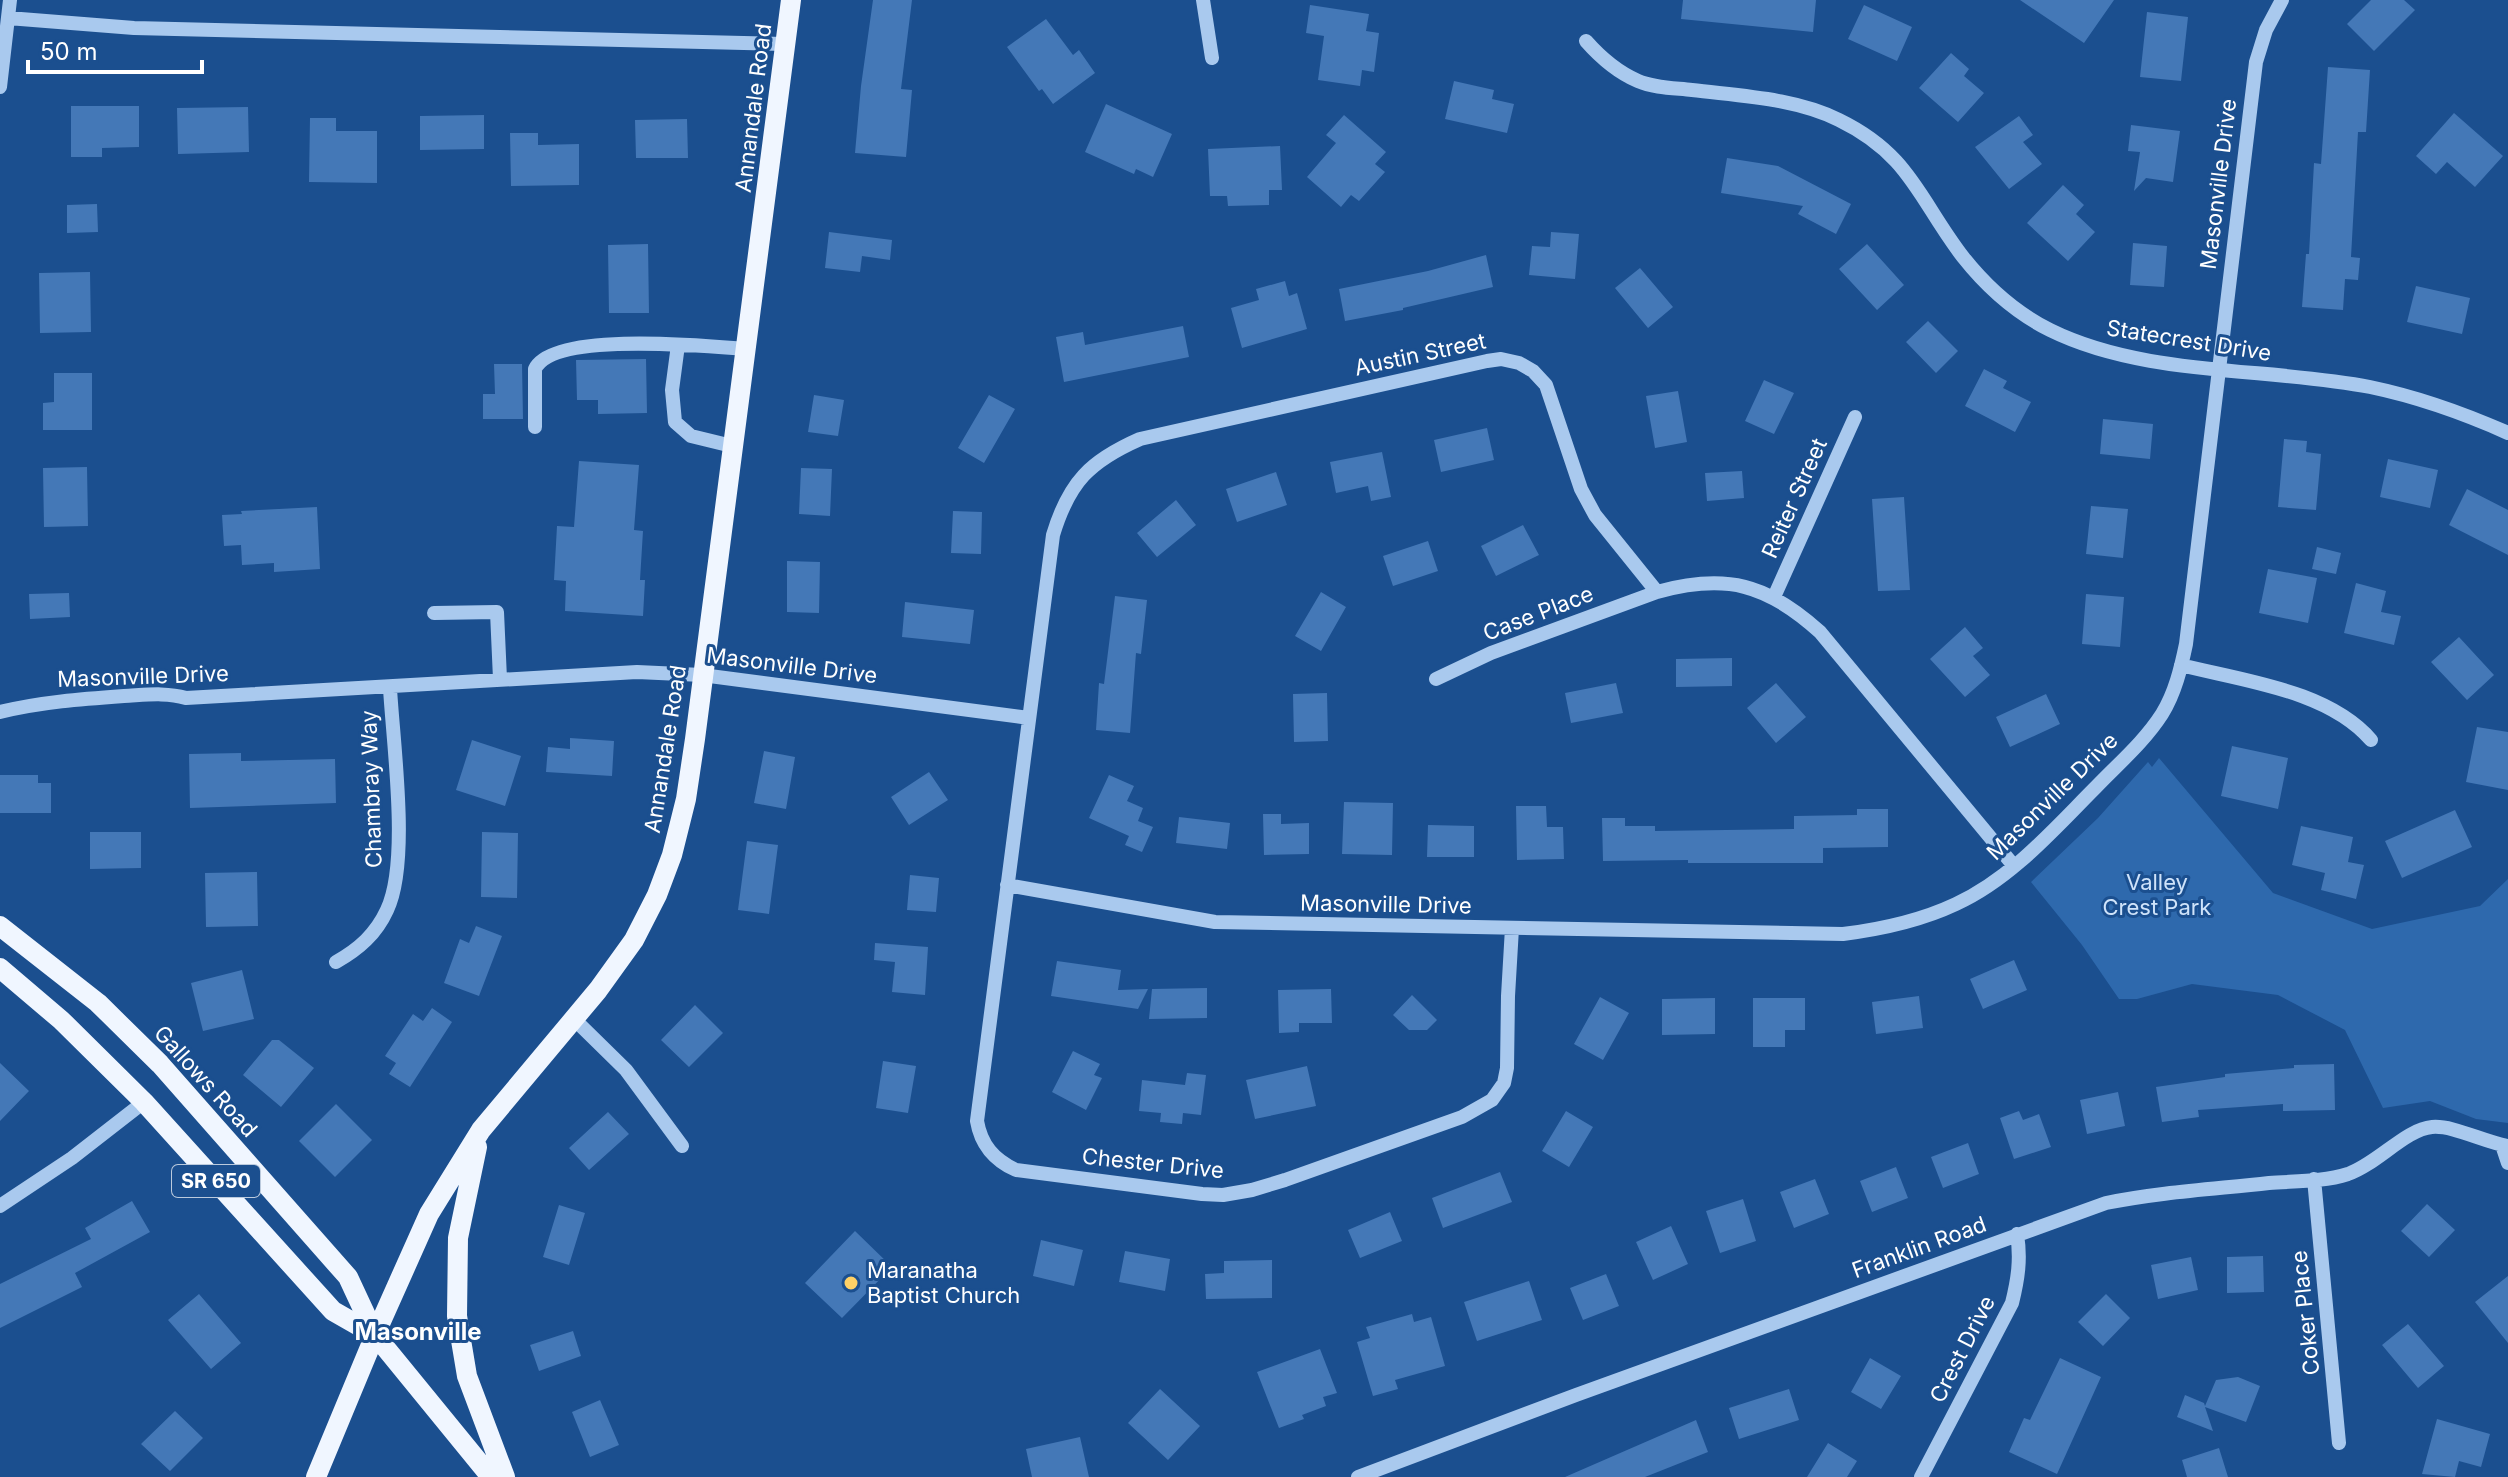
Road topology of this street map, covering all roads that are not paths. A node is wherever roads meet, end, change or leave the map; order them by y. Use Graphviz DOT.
graph roads {
  1 [pos="10,0"];
  2 [pos="791,0"];
  3 [pos="1203,0"];
  4 [pos="2282,0"];
  5 [pos="8,18"];
  6 [pos="1586,41"];
  7 [pos="785,44"];
  8 [pos="1212,58"];
  9 [pos="0,87"];
  10 [pos="678,345"];
  11 [pos="745,349"];
  12 [pos="2219,369"];
  13 [pos="1855,417"];
  14 [pos="535,427"];
  15 [pos="2508,433"];
  16 [pos="732,446"];
  17 [pos="1657,592"];
  18 [pos="1774,597"];
  19 [pos="434,613"];
  20 [pos="2181,665"];
  21 [pos="702,675"];
  22 [pos="500,679"];
  23 [pos="1436,679"];
  24 [pos="390,688"];
  25 [pos="0,712"];
  26 [pos="1029,718"];
  27 [pos="2371,740"];
  28 [pos="2014,866"];
  29 [pos="1007,885"];
  30 [pos="0,926"];
  31 [pos="1512,928"];
  32 [pos="336,962"];
  33 [pos="0,968"];
  34 [pos="574,1019"];
  35 [pos="144,1102"];
  36 [pos="481,1130"];
  37 [pos="2505,1145"];
  38 [pos="682,1146"];
  39 [pos="2508,1163"];
  40 [pos="2314,1179"];
  41 [pos="0,1206"];
  42 [pos="2017,1234"];
  43 [pos="375,1335"];
  44 [pos="2339,1443"];
  45 [pos="1390,1472"];
  46 [pos="316,1477"];
  47 [pos="491,1477"];
  48 [pos="505,1477"];
  49 [pos="1358,1477"];
  50 [pos="1921,1477"];
  1 -- 5 [label="street"];
  2 -- 7 [label="main road, Annandale Road"];
  3 -- 8 [label="street"];
  4 -- 12 [label="street, Masonville Drive"];
  5 -- 7 [label="street"];
  5 -- 9 [label="street"];
  6 -- 12 [label="street, Statecrest Drive"];
  7 -- 11 [label="main road, Annandale Road"];
  10 -- 11 [label="street"];
  10 -- 14 [label="street"];
  10 -- 16 [label="street"];
  11 -- 16 [label="main road, Annandale Road"];
  12 -- 15 [label="street, Statecrest Drive"];
  12 -- 20 [label="street, Masonville Drive"];
  13 -- 18 [label="street, Reiter Street"];
  16 -- 21 [label="main road, Annandale Road"];
  17 -- 18 [label="street"];
  17 -- 23 [label="street, Case Place"];
  17 -- 26 [label="street, Austin Street"];
  18 -- 28 [label="street"];
  19 -- 22 [label="street"];
  20 -- 27 [label="street"];
  20 -- 28 [label="street, Masonville Drive"];
  21 -- 22 [label="street, Masonville Drive"];
  21 -- 26 [label="street, Masonville Drive"];
  21 -- 34 [label="main road, Annandale Road"];
  22 -- 24 [label="street, Masonville Drive"];
  24 -- 25 [label="street, Masonville Drive"];
  24 -- 32 [label="street, Chambray Way"];
  26 -- 29 [label="street"];
  28 -- 31 [label="street, Masonville Drive"];
  29 -- 31 [label="street, Masonville Drive"];
  29 -- 31 [label="street, Chester Drive"];
  30 -- 43 [label="main road, Gallows Road / SR 650"];
  33 -- 35 [label="main road, SR 650"];
  34 -- 36 [label="main road, Annandale Road"];
  34 -- 38 [label="street"];
  35 -- 41 [label="street"];
  35 -- 43 [label="main road, SR 650"];
  36 -- 43 [label="main road, Annandale Road"];
  36 -- 48 [label="main road"];
  37 -- 39 [label="street"];
  37 -- 40 [label="street, Franklin Road"];
  40 -- 42 [label="street, Franklin Road"];
  40 -- 44 [label="street, Coker Place"];
  42 -- 45 [label="street, Franklin Road"];
  42 -- 50 [label="street, Crest Drive"];
  43 -- 46 [label="main road, Annandale Road"];
  43 -- 47 [label="main road, SR 650"];
  45 -- 49 [label="street, Franklin Road"];
}
